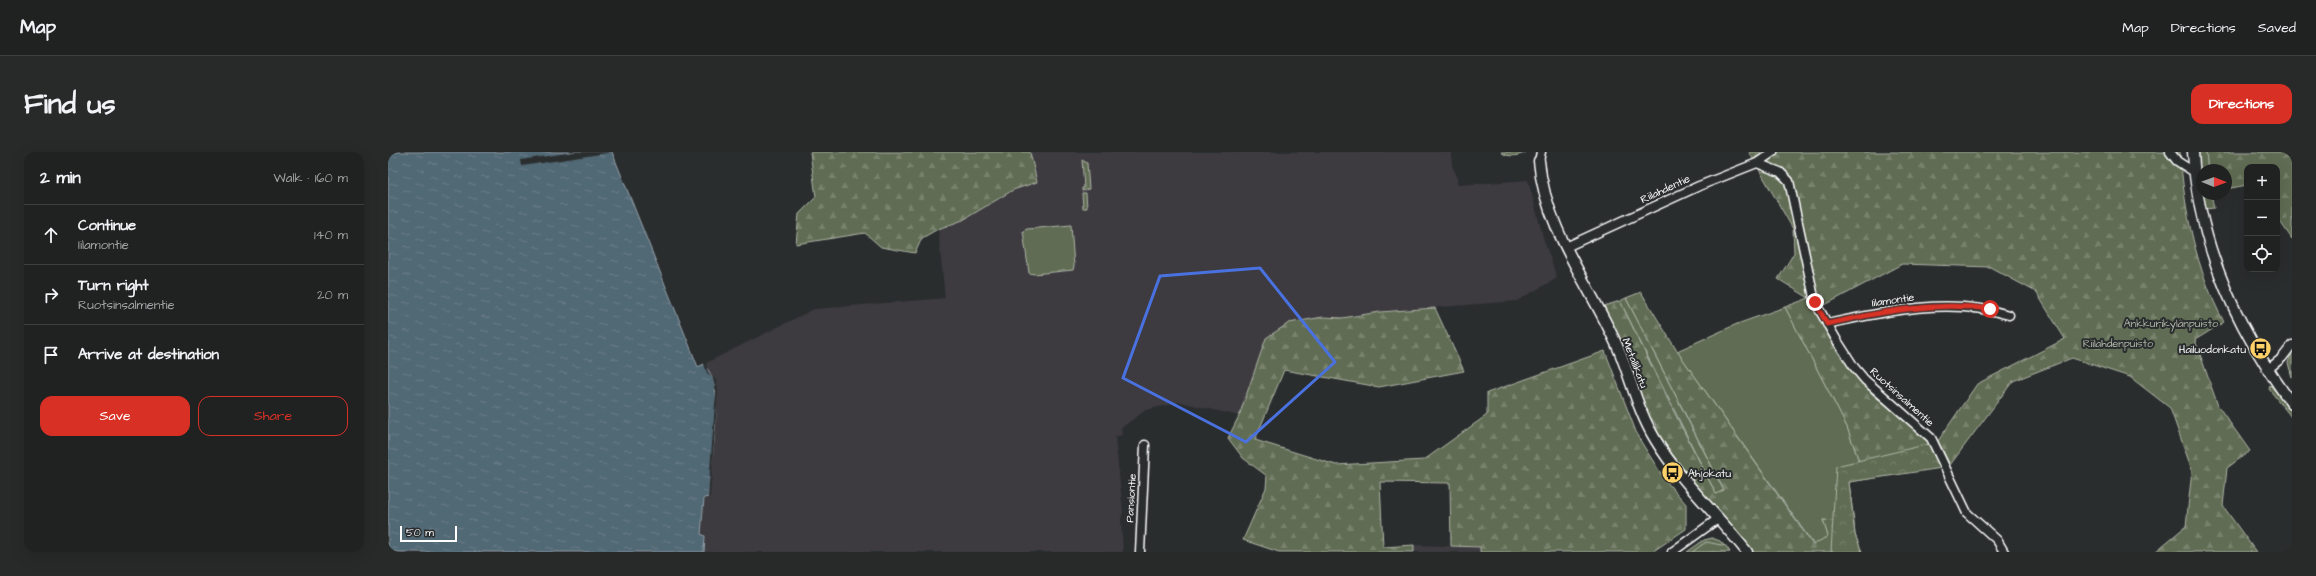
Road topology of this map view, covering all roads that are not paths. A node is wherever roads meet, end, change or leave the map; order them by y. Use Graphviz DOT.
graph roads {
  1 [pos="1773,152"];
  2 [pos="2170,152"];
  3 [pos="2193,152"];
  4 [pos="1540,156"];
  5 [pos="1757,163"];
  6 [pos="2194,172"];
  7 [pos="1566,247"];
  8 [pos="2009,315"];
  9 [pos="1827,324"];
  10 [pos="2292,345"];
  11 [pos="2267,370"];
  12 [pos="2292,404"];
  13 [pos="1145,445"];
  14 [pos="1719,518"];
  15 [pos="1140,552"];
  16 [pos="1672,552"];
  17 [pos="1747,552"];
  18 [pos="2004,552"];
  1 -- 5 [label="street, Riilahdentie"];
  2 -- 6 [label="street"];
  3 -- 6 [label="street"];
  4 -- 7 [label="street, Metallikatu"];
  5 -- 7 [label="street, Riilahdentie"];
  5 -- 9 [label="street, Ruotsinsalmentie"];
  6 -- 11 [label="street"];
  7 -- 14 [label="street, Metallikatu"];
  8 -- 9 [label="street, Iilamontie"];
  9 -- 18 [label="street, Ruotsinsalmentie"];
  10 -- 11 [label="street"];
  11 -- 12 [label="street"];
  13 -- 15 [label="street, Pansiontie"];
  14 -- 16 [label="street"];
  14 -- 17 [label="street, Metallikatu"];
}
